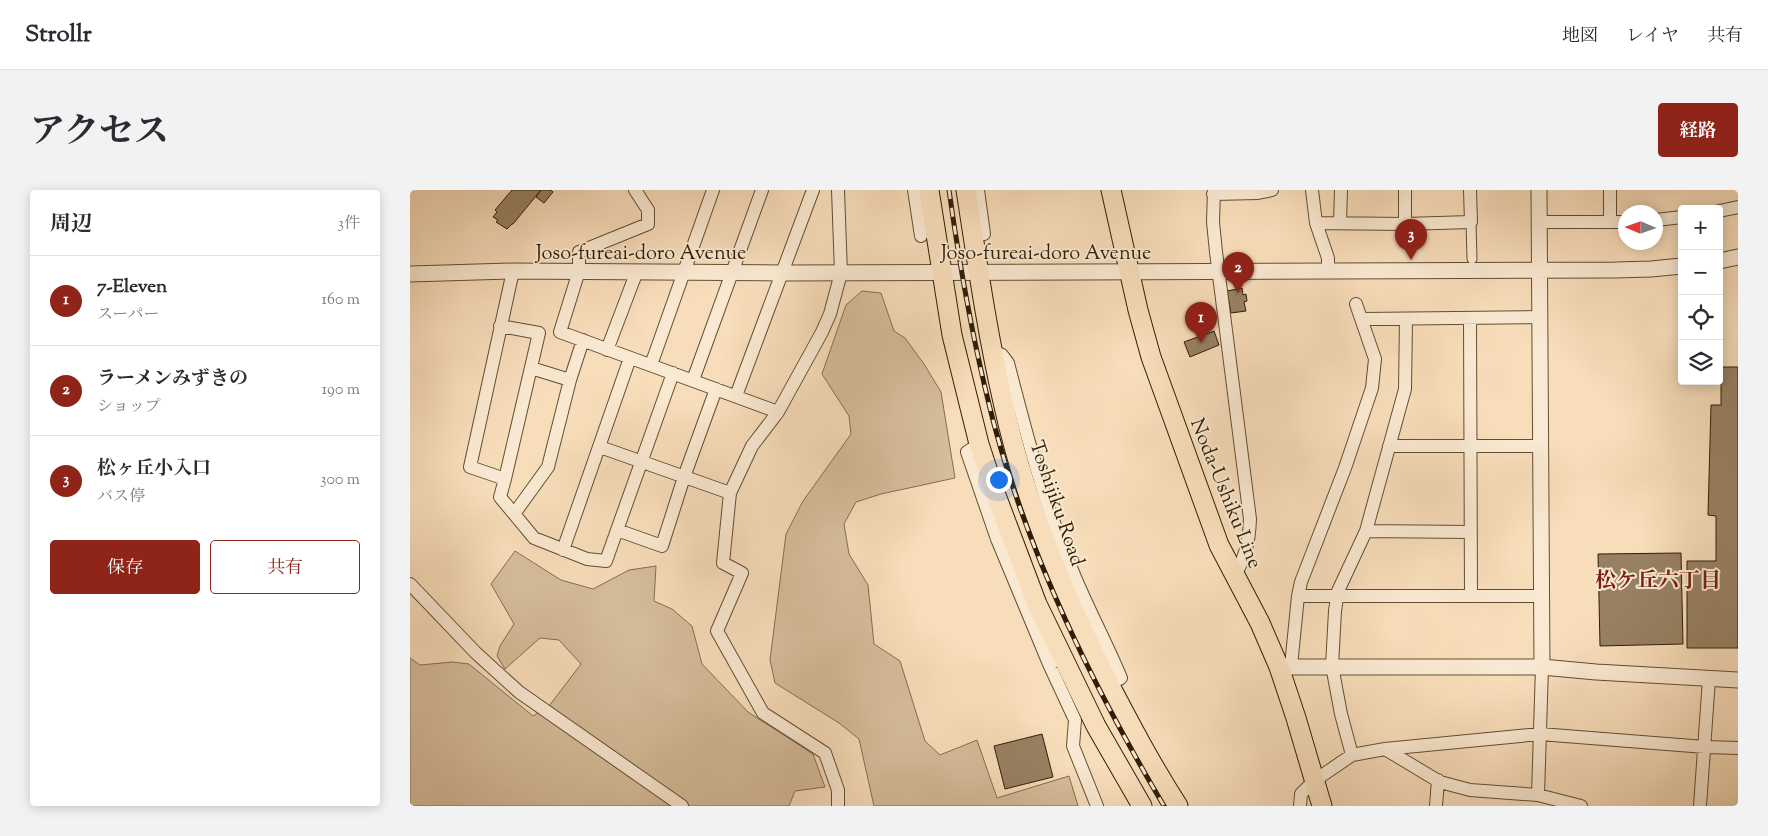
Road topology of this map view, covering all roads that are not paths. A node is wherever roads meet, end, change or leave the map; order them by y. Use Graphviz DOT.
graph roads {
  1 [pos="635,190"];
  2 [pos="714,190"];
  3 [pos="762,190"];
  4 [pos="813,190"];
  5 [pos="838,190"];
  6 [pos="966,190"];
  7 [pos="978,190"];
  8 [pos="1112,190"];
  9 [pos="1272,190"];
  10 [pos="1312,190"];
  11 [pos="1341,190"];
  12 [pos="1405,190"];
  13 [pos="1470,190"];
  14 [pos="1539,190"];
  15 [pos="1610,190"];
  16 [pos="922,191"];
  17 [pos="1214,192"];
  18 [pos="1738,207"];
  19 [pos="1723,210"];
  20 [pos="1678,218"];
  21 [pos="1663,219"];
  22 [pos="1471,222"];
  23 [pos="1540,222"];
  24 [pos="1610,222"];
  25 [pos="1618,222"];
  26 [pos="1316,223"];
  27 [pos="1340,223"];
  28 [pos="1405,224"];
  29 [pos="984,234"];
  30 [pos="921,236"];
  31 [pos="1738,257"];
  32 [pos="1472,259"];
  33 [pos="1723,260"];
  34 [pos="1678,267"];
  35 [pos="1541,270"];
  36 [pos="513,271"];
  37 [pos="579,271"];
  38 [pos="637,271"];
  39 [pos="1129,271"];
  40 [pos="1219,271"];
  41 [pos="1328,271"];
  42 [pos="941,272"];
  43 [pos="978,272"];
  44 [pos="684,273"];
  45 [pos="732,273"];
  46 [pos="782,273"];
  47 [pos="841,273"];
  48 [pos="410,274"];
  49 [pos="1356,304"];
  50 [pos="1541,317"];
  51 [pos="1470,318"];
  52 [pos="1362,319"];
  53 [pos="1406,319"];
  54 [pos="500,326"];
  55 [pos="583,340"];
  56 [pos="608,350"];
  57 [pos="630,358"];
  58 [pos="651,365"];
  59 [pos="531,368"];
  60 [pos="673,373"];
  61 [pos="570,380"];
  62 [pos="693,380"];
  63 [pos="716,389"];
  64 [pos="736,396"];
  65 [pos="778,412"];
  66 [pos="600,446"];
  67 [pos="1390,446"];
  68 [pos="1470,446"];
  69 [pos="1541,446"];
  70 [pos="641,462"];
  71 [pos="684,477"];
  72 [pos="504,479"];
  73 [pos="730,493"];
  74 [pos="514,514"];
  75 [pos="617,530"];
  76 [pos="1366,531"];
  77 [pos="1471,532"];
  78 [pos="563,550"];
  79 [pos="1235,576"];
  80 [pos="410,584"];
  81 [pos="1298,596"];
  82 [pos="1337,596"];
  83 [pos="1471,596"];
  84 [pos="1542,596"];
  85 [pos="1056,661"];
  86 [pos="1332,666"];
  87 [pos="1285,667"];
  88 [pos="1542,667"];
  89 [pos="1709,679"];
  90 [pos="1738,680"];
  91 [pos="1540,734"];
  92 [pos="1705,747"];
  93 [pos="1738,748"];
  94 [pos="1385,749"];
  95 [pos="1352,755"];
  96 [pos="1438,780"];
  97 [pos="1314,781"];
  98 [pos="1538,795"];
  99 [pos="682,806"];
  100 [pos="838,806"];
  101 [pos="1097,806"];
  102 [pos="1142,806"];
  103 [pos="1178,806"];
  104 [pos="1300,806"];
  105 [pos="1322,806"];
  106 [pos="1436,806"];
  107 [pos="1581,806"];
  108 [pos="1700,806"];
  1 -- 37 [label="street"];
  2 -- 44 [label="street"];
  3 -- 45 [label="street"];
  4 -- 46 [label="street"];
  5 -- 47 [label="street"];
  6 -- 43 [label="main road, Toshijiku Road"];
  7 -- 29 [label="street"];
  8 -- 39 [label="main road, Noda-Ushiku Line"];
  9 -- 17 [label="street"];
  10 -- 26 [label="street"];
  11 -- 27 [label="street"];
  12 -- 28 [label="street"];
  13 -- 22 [label="street"];
  14 -- 23 [label="street"];
  15 -- 24 [label="street"];
  16 -- 30 [label="street"];
  16 -- 42 [label="main road"];
  17 -- 40 [label="street"];
  18 -- 19 [label="street"];
  20 -- 21 [label="street"];
  22 -- 28 [label="street"];
  22 -- 32 [label="street"];
  23 -- 24 [label="street"];
  23 -- 35 [label="street"];
  24 -- 25 [label="street"];
  26 -- 27 [label="street"];
  26 -- 41 [label="street"];
  27 -- 28 [label="street"];
  31 -- 33 [label="street"];
  34 -- 35 [label="street, Joso-fureai-doro Avenue"];
  35 -- 41 [label="street, Joso-fureai-doro Avenue"];
  35 -- 50 [label="street"];
  36 -- 37 [label="street, Joso-fureai-doro Avenue"];
  36 -- 48 [label="street, Joso-fureai-doro Avenue"];
  36 -- 54 [label="street"];
  37 -- 38 [label="street, Joso-fureai-doro Avenue"];
  37 -- 55 [label="street"];
  38 -- 44 [label="street, Joso-fureai-doro Avenue"];
  38 -- 56 [label="street"];
  39 -- 40 [label="street, Joso-fureai-doro Avenue"];
  39 -- 43 [label="street, Joso-fureai-doro Avenue"];
  39 -- 79 [label="main road, Noda-Ushiku Line"];
  40 -- 41 [label="street, Joso-fureai-doro Avenue"];
  40 -- 79 [label="street"];
  42 -- 43 [label="street, Joso-fureai-doro Avenue"];
  42 -- 47 [label="street, Joso-fureai-doro Avenue"];
  42 -- 85 [label="main road"];
  43 -- 103 [label="main road, Toshijiku Road"];
  44 -- 45 [label="street, Joso-fureai-doro Avenue"];
  44 -- 58 [label="street"];
  45 -- 46 [label="street, Joso-fureai-doro Avenue"];
  45 -- 62 [label="street"];
  46 -- 47 [label="street, Joso-fureai-doro Avenue"];
  46 -- 64 [label="street"];
  47 -- 65 [label="street"];
  49 -- 52 [label="street"];
  50 -- 51 [label="street"];
  50 -- 69 [label="street"];
  51 -- 53 [label="street"];
  51 -- 68 [label="street"];
  52 -- 53 [label="street"];
  52 -- 81 [label="street"];
  53 -- 67 [label="street"];
  54 -- 59 [label="street"];
  54 -- 72 [label="street"];
  55 -- 56 [label="street"];
  55 -- 61 [label="street"];
  56 -- 57 [label="street"];
  57 -- 58 [label="street"];
  57 -- 66 [label="street"];
  58 -- 60 [label="street"];
  59 -- 61 [label="street"];
  59 -- 72 [label="street"];
  60 -- 62 [label="street"];
  60 -- 70 [label="street"];
  61 -- 74 [label="street"];
  62 -- 63 [label="street"];
  63 -- 64 [label="street"];
  63 -- 71 [label="street"];
  64 -- 65 [label="street"];
  65 -- 73 [label="street"];
  66 -- 70 [label="street"];
  66 -- 78 [label="street"];
  67 -- 68 [label="street"];
  67 -- 76 [label="street"];
  68 -- 69 [label="street"];
  68 -- 77 [label="street"];
  69 -- 84 [label="street"];
  70 -- 71 [label="street"];
  70 -- 75 [label="street"];
  71 -- 73 [label="street"];
  71 -- 75 [label="street"];
  72 -- 74 [label="street"];
  73 -- 100 [label="street"];
  74 -- 78 [label="street"];
  75 -- 78 [label="street"];
  76 -- 77 [label="street"];
  76 -- 82 [label="street"];
  77 -- 83 [label="street"];
  79 -- 87 [label="main road, Noda-Ushiku Line"];
  80 -- 99 [label="street"];
  81 -- 82 [label="street"];
  81 -- 87 [label="street"];
  82 -- 83 [label="street"];
  82 -- 86 [label="street"];
  83 -- 84 [label="street"];
  84 -- 88 [label="street"];
  85 -- 101 [label="street"];
  85 -- 102 [label="main road"];
  86 -- 87 [label="street"];
  86 -- 88 [label="street"];
  86 -- 95 [label="street"];
  87 -- 97 [label="main road, Noda-Ushiku Line"];
  88 -- 89 [label="street"];
  88 -- 91 [label="street"];
  89 -- 90 [label="street"];
  89 -- 92 [label="street"];
  91 -- 92 [label="street"];
  91 -- 94 [label="street"];
  91 -- 98 [label="street"];
  92 -- 93 [label="street"];
  92 -- 108 [label="street"];
  94 -- 95 [label="street"];
  94 -- 96 [label="street"];
  95 -- 97 [label="street"];
  96 -- 98 [label="street"];
  96 -- 106 [label="street"];
  97 -- 104 [label="street"];
  97 -- 105 [label="main road, Noda-Ushiku Line"];
  98 -- 107 [label="street"];
}
